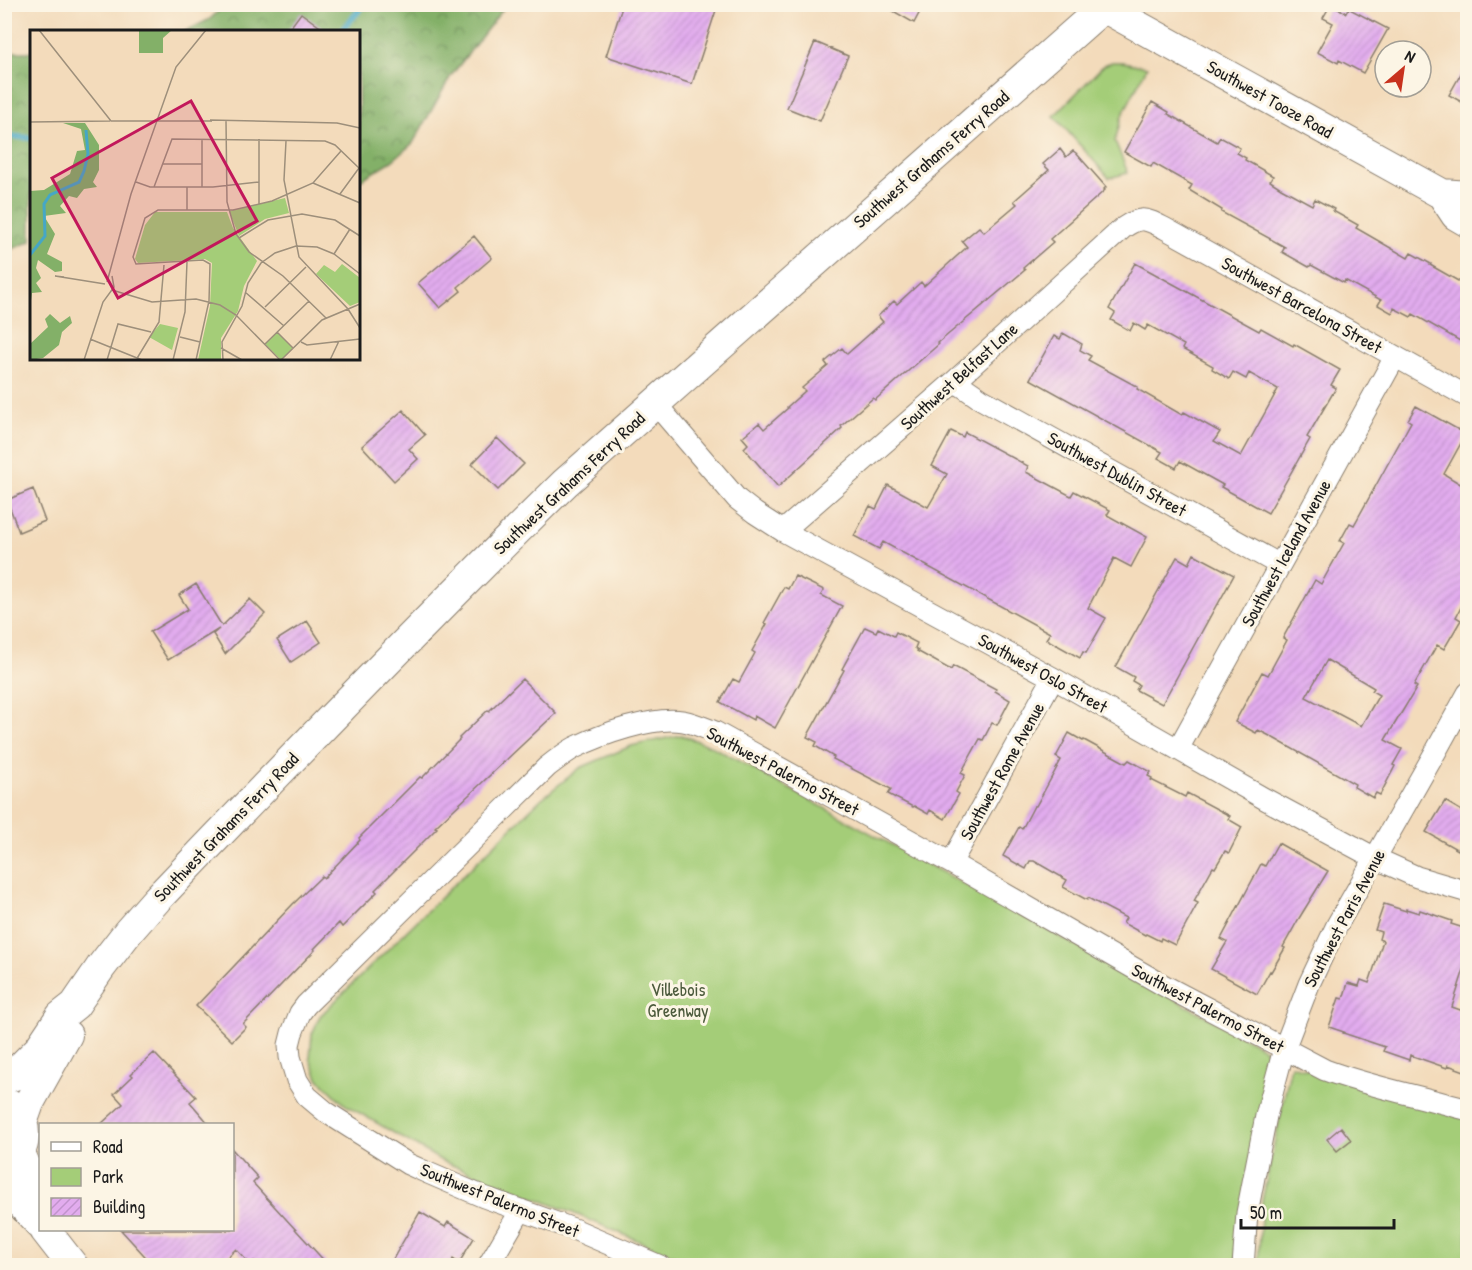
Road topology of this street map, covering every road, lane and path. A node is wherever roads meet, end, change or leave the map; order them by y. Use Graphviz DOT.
graph roads {
  1 [pos="1103,6"];
  2 [pos="1454,195"];
  3 [pos="1134,220"];
  4 [pos="1467,222"];
  5 [pos="1395,357"];
  6 [pos="955,381"];
  7 [pos="1467,397"];
  8 [pos="655,403"];
  9 [pos="783,531"];
  10 [pos="1280,564"];
  11 [pos="1053,678"];
  12 [pos="1467,693"];
  13 [pos="1178,749"];
  14 [pos="1375,858"];
  15 [pos="951,863"];
  16 [pos="1467,892"];
  17 [pos="75,1005"];
  18 [pos="1284,1049"];
  19 [pos="4,1079"];
  20 [pos="4,1098"];
  21 [pos="1467,1110"];
  22 [pos="22,1123"];
  23 [pos="12,1162"];
  24 [pos="4,1190"];
  25 [pos="39,1193"];
  26 [pos="521,1210"];
  27 [pos="39,1223"];
  28 [pos="46,1231"];
  29 [pos="65,1231"];
  30 [pos="73,1266"];
  31 [pos="90,1266"];
  32 [pos="488,1266"];
  33 [pos="660,1266"];
  34 [pos="1244,1266"];
  1 -- 2 [label="main road, Southwest Tooze Road"];
  1 -- 8 [label="main road, Southwest Grahams Ferry Road"];
  2 -- 4 [label="main road, Southwest Tooze Road"];
  3 -- 5 [label="street, Southwest Barcelona Street"];
  3 -- 6 [label="street, Southwest Belfast Lane"];
  5 -- 7 [label="street, Southwest Barcelona Street"];
  5 -- 10 [label="street, Southwest Iceland Avenue"];
  6 -- 9 [label="street, Southwest Belfast Lane"];
  6 -- 10 [label="street, Southwest Dublin Street"];
  8 -- 9 [label="street, Southwest Oslo Street"];
  8 -- 17 [label="main road, Southwest Grahams Ferry Road"];
  9 -- 11 [label="street, Southwest Oslo Street"];
  10 -- 13 [label="street, Southwest Iceland Avenue"];
  11 -- 13 [label="street, Southwest Oslo Street"];
  11 -- 15 [label="street, Southwest Rome Avenue"];
  12 -- 14 [label="street, Southwest Paris Avenue"];
  13 -- 14 [label="street, Southwest Oslo Street"];
  14 -- 16 [label="street, Southwest Oslo Street"];
  14 -- 18 [label="street, Southwest Paris Avenue"];
  15 -- 18 [label="street, Southwest Palermo Street"];
  15 -- 26 [label="street, Southwest Palermo Street"];
  17 -- 19 [label="main road, Southwest Grahams Ferry Road"];
  17 -- 22 [label="main road, Southwest Grahams Ferry Road"];
  18 -- 21 [label="street, Southwest Palermo Street"];
  18 -- 34 [label="street, Southwest Paris Avenue"];
  20 -- 22 [label="main road"];
  22 -- 23 [label="main road, Southwest Grahams Ferry Road"];
  23 -- 25 [label="main road"];
  24 -- 27 [label="main road"];
  26 -- 32 [label="street"];
  26 -- 33 [label="street, Southwest Palermo Street"];
  28 -- 30 [label="main road"];
  29 -- 31 [label="main road"];
}
